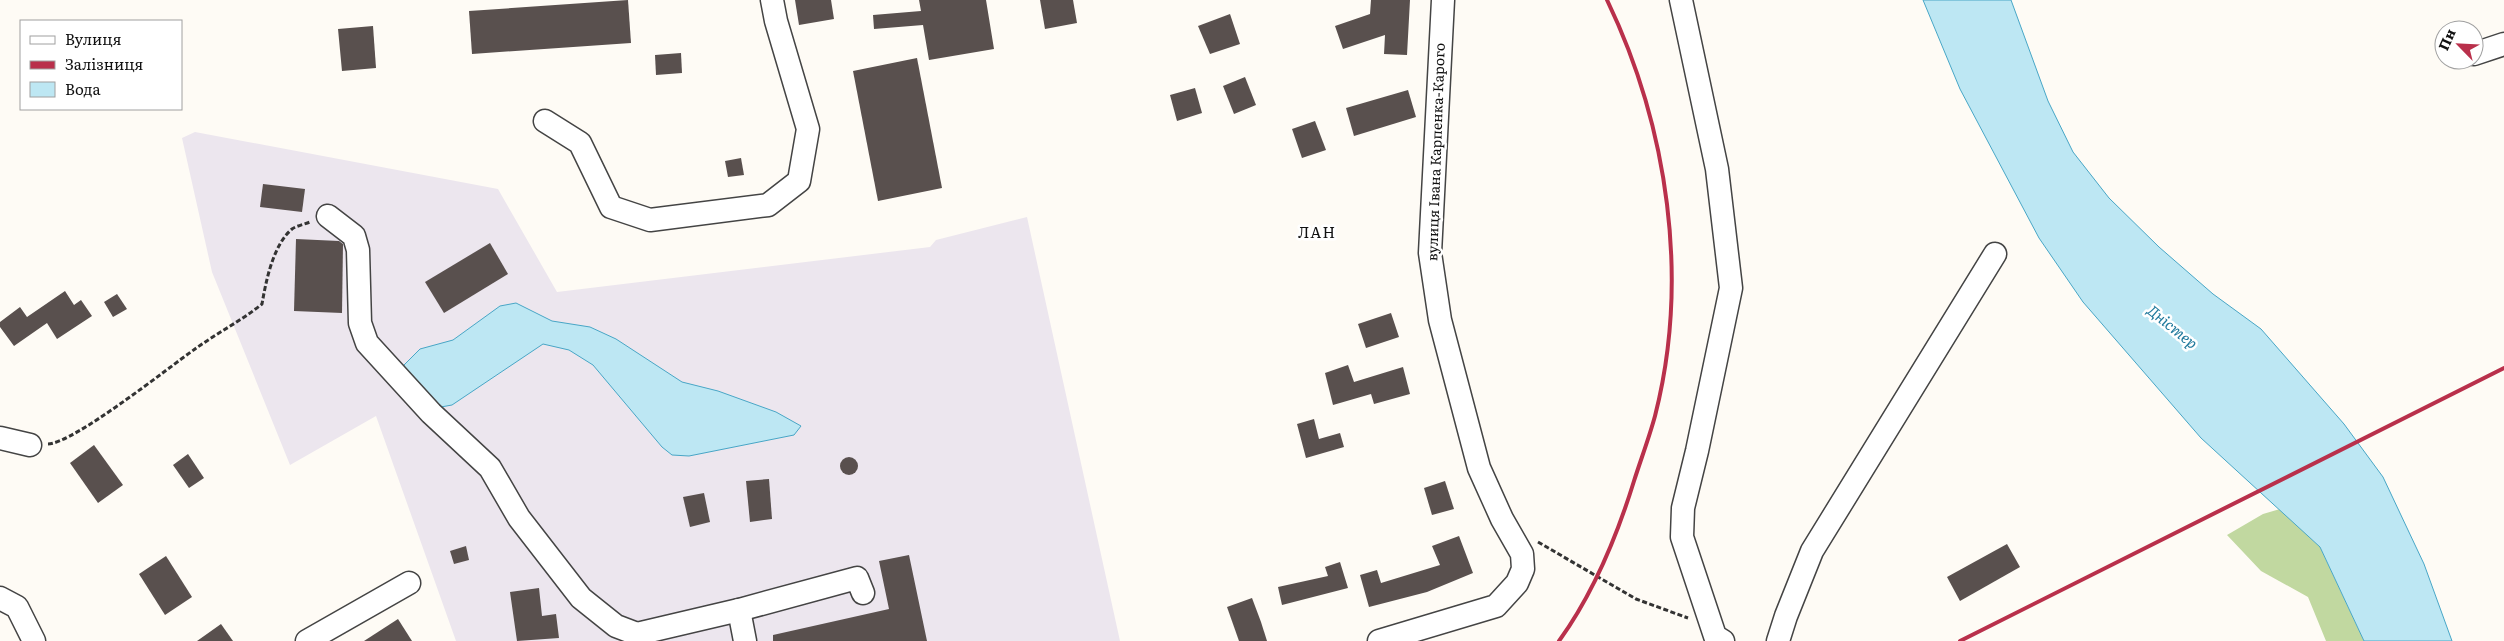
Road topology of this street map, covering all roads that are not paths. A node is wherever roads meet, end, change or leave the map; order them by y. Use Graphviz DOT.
graph roads {
  1 [pos="772,0"];
  2 [pos="1443,0"];
  3 [pos="1681,0"];
  4 [pos="2504,44"];
  5 [pos="2484,51"];
  6 [pos="546,120"];
  7 [pos="328,216"];
  8 [pos="1995,254"];
  9 [pos="0,438"];
  10 [pos="30,445"];
  11 [pos="409,583"];
  12 [pos="863,593"];
  13 [pos="0,598"];
  14 [pos="739,610"];
  15 [pos="34,641"];
  16 [pos="308,641"];
  17 [pos="745,641"];
  18 [pos="1379,641"];
  19 [pos="1723,641"];
  20 [pos="1778,641"];
  1 -- 6 [label="street"];
  2 -- 18 [label="street, вулиця Івана Карпенка-Карого"];
  3 -- 19 [label="street"];
  4 -- 5 [label="street"];
  7 -- 14 [label="street"];
  8 -- 20 [label="street"];
  9 -- 10 [label="street"];
  11 -- 16 [label="street"];
  12 -- 14 [label="street"];
  13 -- 15 [label="street"];
  14 -- 17 [label="street"];
}
